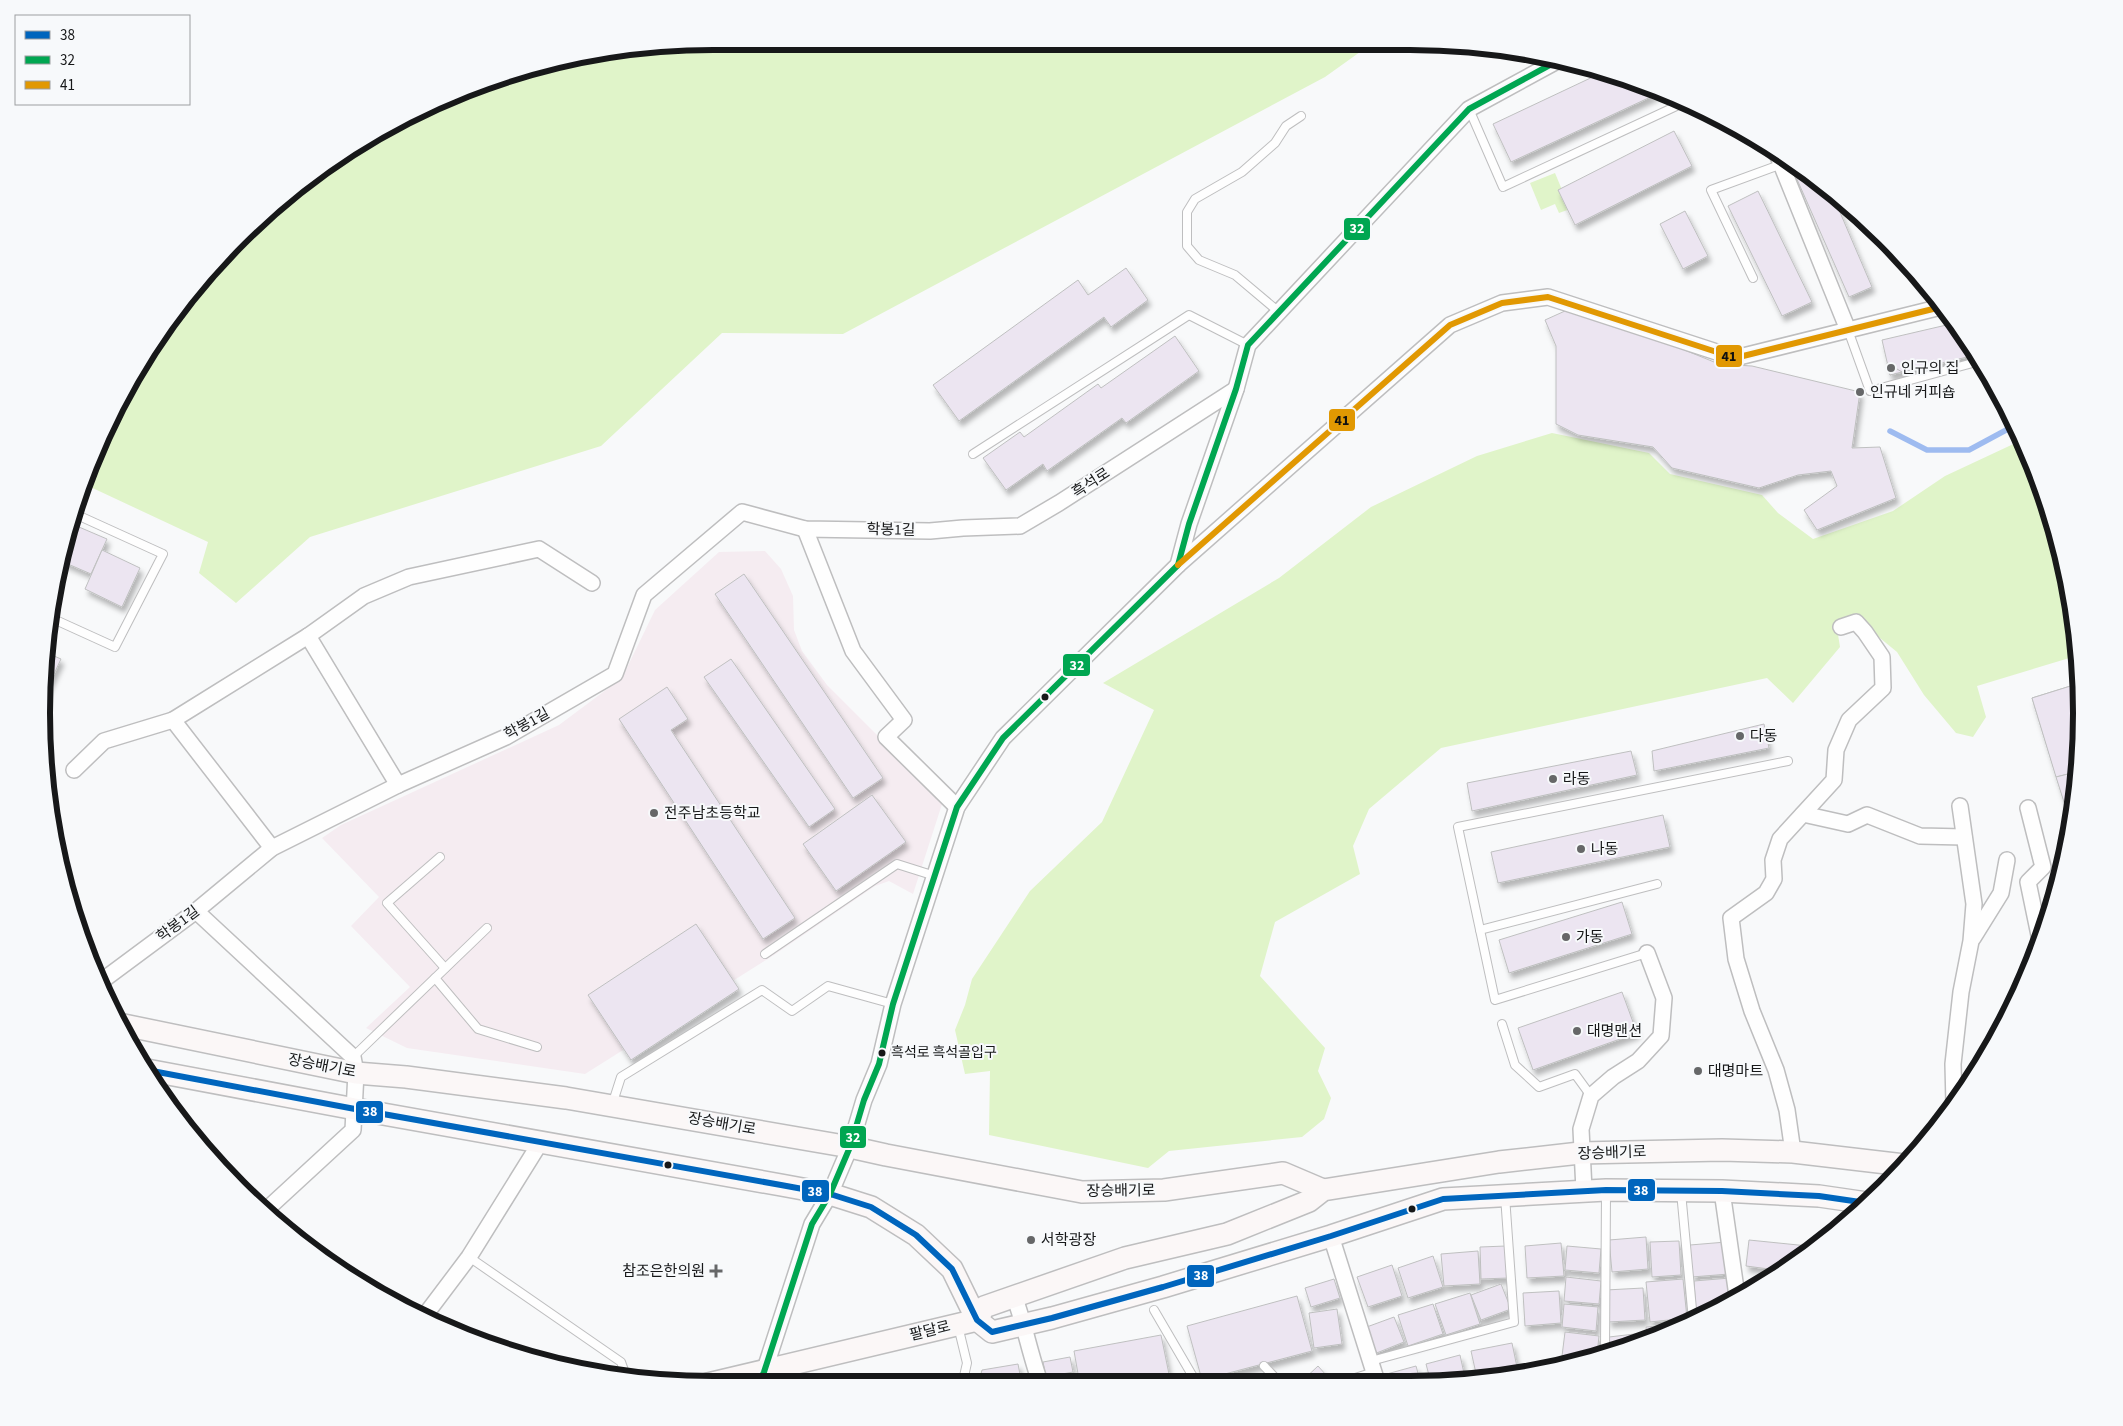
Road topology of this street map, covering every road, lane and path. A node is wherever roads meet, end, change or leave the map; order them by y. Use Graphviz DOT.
graph roads {
  1 [pos="1549,65"];
  2 [pos="1676,105"];
  3 [pos="1469,109"];
  4 [pos="1301,116"];
  5 [pos="1776,161"];
  6 [pos="1781,164"];
  7 [pos="1753,278"];
  8 [pos="1935,308"];
  9 [pos="1279,312"];
  10 [pos="1848,330"];
  11 [pos="1248,345"];
  12 [pos="1972,363"];
  13 [pos="1236,389"];
  14 [pos="973,454"];
  15 [pos="80,516"];
  16 [pos="805,529"];
  17 [pos="930,531"];
  18 [pos="1178,566"];
  19 [pos="592,583"];
  20 [pos="57,621"];
  21 [pos="1841,627"];
  22 [pos="308,636"];
  23 [pos="173,720"];
  24 [pos="1788,761"];
  25 [pos="74,770"];
  26 [pos="398,785"];
  27 [pos="1960,806"];
  28 [pos="957,807"];
  29 [pos="2028,808"];
  30 [pos="1803,814"];
  31 [pos="1964,837"];
  32 [pos="272,848"];
  33 [pos="440,857"];
  34 [pos="2007,860"];
  35 [pos="935,876"];
  36 [pos="1657,884"];
  37 [pos="196,911"];
  38 [pos="486,928"];
  39 [pos="2037,928"];
  40 [pos="1480,930"];
  41 [pos="1971,941"];
  42 [pos="1647,953"];
  43 [pos="765,954"];
  44 [pos="445,968"];
  45 [pos="105,978"];
  46 [pos="435,978"];
  47 [pos="893,1004"];
  48 [pos="1502,1024"];
  49 [pos="129,1026"];
  50 [pos="538,1047"];
  51 [pos="354,1065"];
  52 [pos="156,1072"];
  53 [pos="1954,1091"];
  54 [pos="1591,1096"];
  55 [pos="612,1105"];
  56 [pos="354,1109"];
  57 [pos="540,1143"];
  58 [pos="850,1146"];
  59 [pos="1793,1152"];
  60 [pos="1580,1153"];
  61 [pos="1895,1164"];
  62 [pos="1323,1190"];
  63 [pos="1584,1190"];
  64 [pos="1606,1190"];
  65 [pos="1681,1190"];
  66 [pos="1722,1191"];
  67 [pos="830,1194"];
  68 [pos="1504,1195"];
  69 [pos="1857,1202"];
  70 [pos="271,1206"];
  71 [pos="1331,1236"];
  72 [pos="469,1257"];
  73 [pos="1736,1290"];
  74 [pos="1014,1296"];
  75 [pos="1154,1310"];
  76 [pos="428,1312"];
  77 [pos="1693,1312"];
  78 [pos="967,1322"];
  79 [pos="1024,1324"];
  80 [pos="1605,1346"];
  81 [pos="1264,1366"];
  82 [pos="624,1370"];
  83 [pos="1374,1373"];
  84 [pos="762,1376"];
  85 [pos="768,1376"];
  86 [pos="964,1376"];
  87 [pos="1038,1376"];
  88 [pos="1193,1376"];
  89 [pos="1273,1376"];
  1 -- 3 [label="street"];
  2 -- 3 [label="lane"];
  3 -- 9 [label="street"];
  4 -- 9 [label="lane"];
  5 -- 7 [label="lane"];
  6 -- 10 [label="street"];
  8 -- 10 [label="street"];
  9 -- 11 [label="street"];
  10 -- 12 [label="lane"];
  10 -- 18 [label="street"];
  11 -- 13 [label="street"];
  11 -- 14 [label="lane"];
  13 -- 17 [label="street, 흑석로"];
  13 -- 18 [label="street"];
  15 -- 20 [label="lane"];
  16 -- 17 [label="street, 학봉1길"];
  16 -- 26 [label="street, 학봉1길"];
  16 -- 28 [label="street"];
  18 -- 28 [label="street"];
  19 -- 22 [label="street"];
  21 -- 30 [label="street"];
  22 -- 23 [label="street"];
  22 -- 26 [label="street"];
  23 -- 25 [label="street"];
  23 -- 32 [label="street"];
  24 -- 40 [label="lane"];
  26 -- 32 [label="street, 학봉1길"];
  27 -- 31 [label="street"];
  28 -- 35 [label="street"];
  29 -- 39 [label="street"];
  30 -- 31 [label="street"];
  30 -- 59 [label="street"];
  31 -- 41 [label="street"];
  32 -- 37 [label="street, 학봉1길"];
  33 -- 44 [label="lane"];
  34 -- 41 [label="street"];
  35 -- 43 [label="lane"];
  35 -- 47 [label="street"];
  36 -- 40 [label="lane"];
  37 -- 45 [label="street, 학봉1길"];
  37 -- 51 [label="street"];
  38 -- 44 [label="lane"];
  40 -- 42 [label="lane"];
  41 -- 53 [label="street"];
  42 -- 54 [label="street"];
  44 -- 46 [label="lane"];
  46 -- 50 [label="lane"];
  46 -- 51 [label="lane"];
  47 -- 55 [label="lane"];
  47 -- 58 [label="street"];
  48 -- 54 [label="lane"];
  49 -- 51 [label="street, 장승배기로"];
  51 -- 55 [label="street, 장승배기로"];
  51 -- 56 [label="street"];
  52 -- 56 [label="street"];
  54 -- 60 [label="street"];
  55 -- 58 [label="street, 장승배기로"];
  56 -- 57 [label="street"];
  56 -- 70 [label="street"];
  57 -- 67 [label="street"];
  57 -- 72 [label="street"];
  58 -- 62 [label="street, 장승배기로"];
  58 -- 67 [label="street"];
  59 -- 60 [label="street, 장승배기로"];
  59 -- 61 [label="street, 장승배기로"];
  60 -- 62 [label="street, 장승배기로"];
  60 -- 63 [label="street"];
  62 -- 74 [label="street, 장승배기로"];
  63 -- 64 [label="street"];
  63 -- 68 [label="street"];
  64 -- 65 [label="street"];
  64 -- 80 [label="lane"];
  65 -- 66 [label="street"];
  65 -- 77 [label="lane"];
  66 -- 69 [label="street"];
  66 -- 73 [label="street"];
  67 -- 78 [label="street"];
  67 -- 84 [label="street"];
  68 -- 71 [label="street"];
  68 -- 83 [label="lane"];
  71 -- 79 [label="street"];
  71 -- 83 [label="street"];
  72 -- 76 [label="street"];
  72 -- 82 [label="lane"];
  74 -- 78 [label="street"];
  74 -- 79 [label="street"];
  75 -- 88 [label="lane"];
  78 -- 79 [label="street"];
  78 -- 85 [label="street, 팔달로"];
  78 -- 86 [label="lane"];
  79 -- 87 [label="street"];
  81 -- 89 [label="lane"];
}
